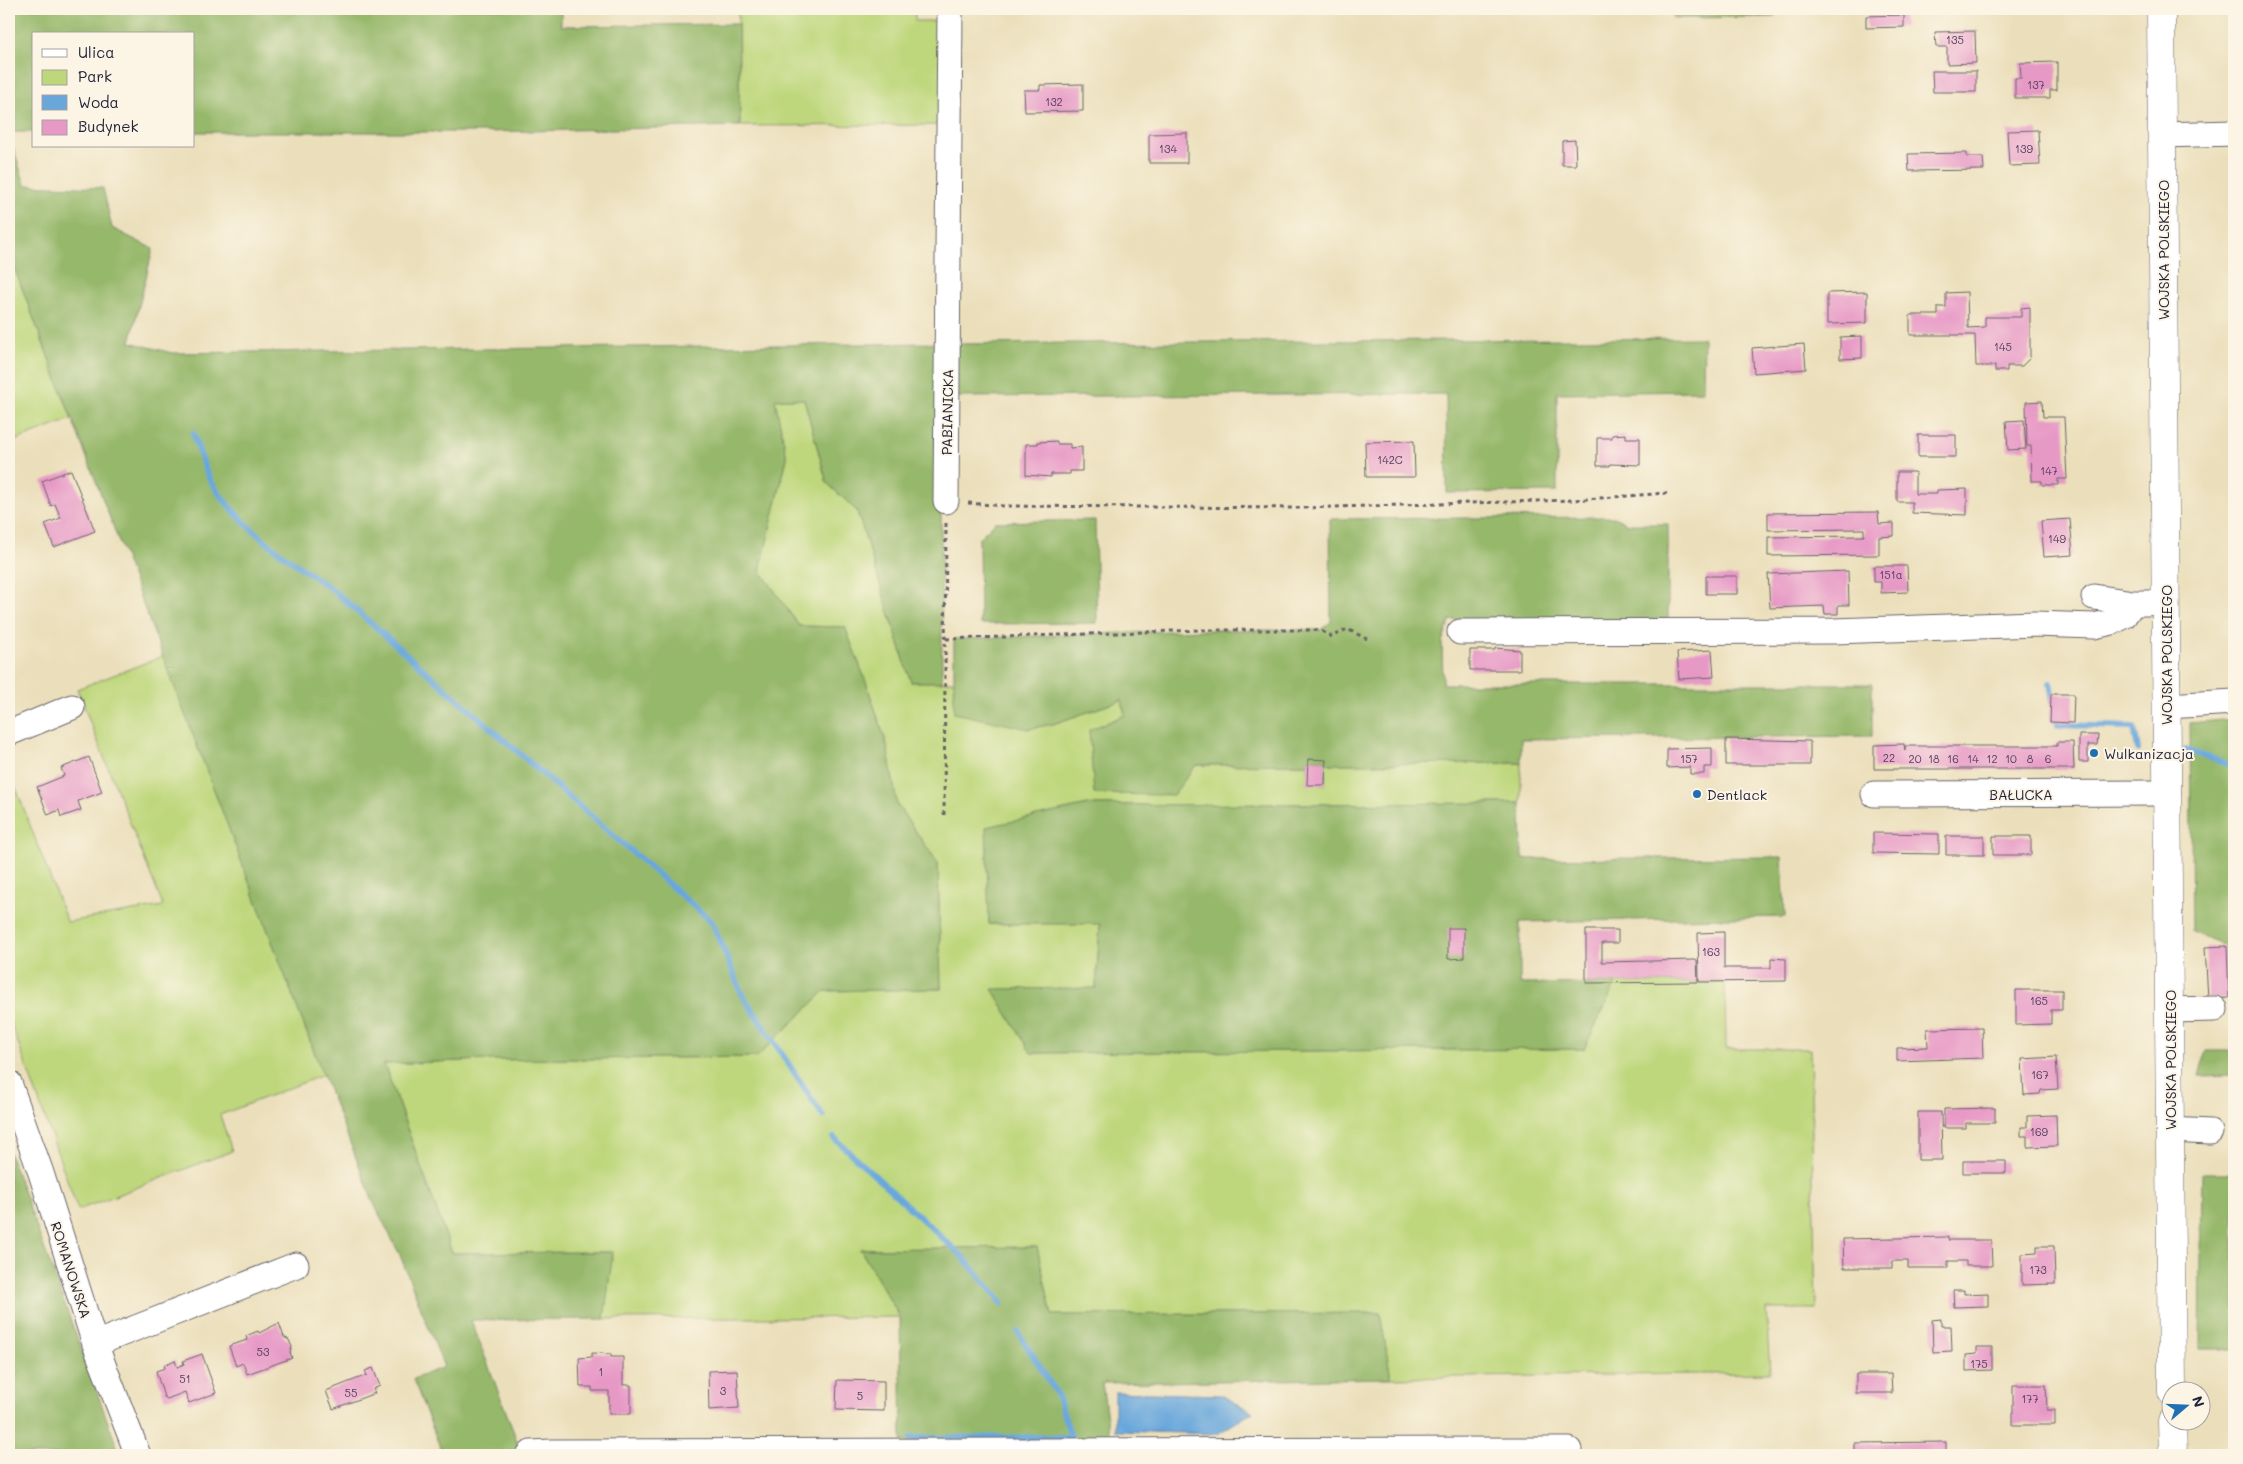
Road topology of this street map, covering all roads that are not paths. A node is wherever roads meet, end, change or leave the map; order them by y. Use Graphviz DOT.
graph roads {
  1 [pos="950,9"];
  2 [pos="2161,9"];
  3 [pos="2234,133"];
  4 [pos="2162,135"];
  5 [pos="946,501"];
  6 [pos="2094,597"];
  7 [pos="2133,603"];
  8 [pos="2166,603"];
  9 [pos="1460,632"];
  10 [pos="2234,702"];
  11 [pos="2166,706"];
  12 [pos="72,707"];
  13 [pos="9,733"];
  14 [pos="2168,793"];
  15 [pos="1874,794"];
  16 [pos="2215,1009"];
  17 [pos="2169,1010"];
  18 [pos="9,1083"];
  19 [pos="2170,1130"];
  20 [pos="2210,1132"];
  21 [pos="296,1264"];
  22 [pos="95,1344"];
  23 [pos="2172,1382"];
  24 [pos="2172,1432"];
  25 [pos="1570,1450"];
  26 [pos="138,1455"];
  27 [pos="529,1455"];
  28 [pos="2173,1455"];
  1 -- 5 [label="street, PABIANICKA"];
  2 -- 4 [label="main road, WOJSKA POLSKIEGO"];
  3 -- 4 [label="street"];
  4 -- 8 [label="main road, WOJSKA POLSKIEGO"];
  6 -- 7 [label="street"];
  7 -- 8 [label="street"];
  7 -- 9 [label="street"];
  8 -- 11 [label="main road, WOJSKA POLSKIEGO"];
  10 -- 11 [label="street"];
  11 -- 14 [label="main road, WOJSKA POLSKIEGO"];
  12 -- 13 [label="street"];
  14 -- 15 [label="street, BAŁUCKA"];
  14 -- 17 [label="main road, WOJSKA POLSKIEGO"];
  16 -- 17 [label="street"];
  17 -- 19 [label="main road, WOJSKA POLSKIEGO"];
  18 -- 22 [label="street, ROMANOWSKA"];
  19 -- 20 [label="street"];
  19 -- 23 [label="main road, WOJSKA POLSKIEGO"];
  21 -- 22 [label="street"];
  22 -- 26 [label="street, ROMANOWSKA"];
  24 -- 28 [label="main road"];
  25 -- 27 [label="street"];
}
